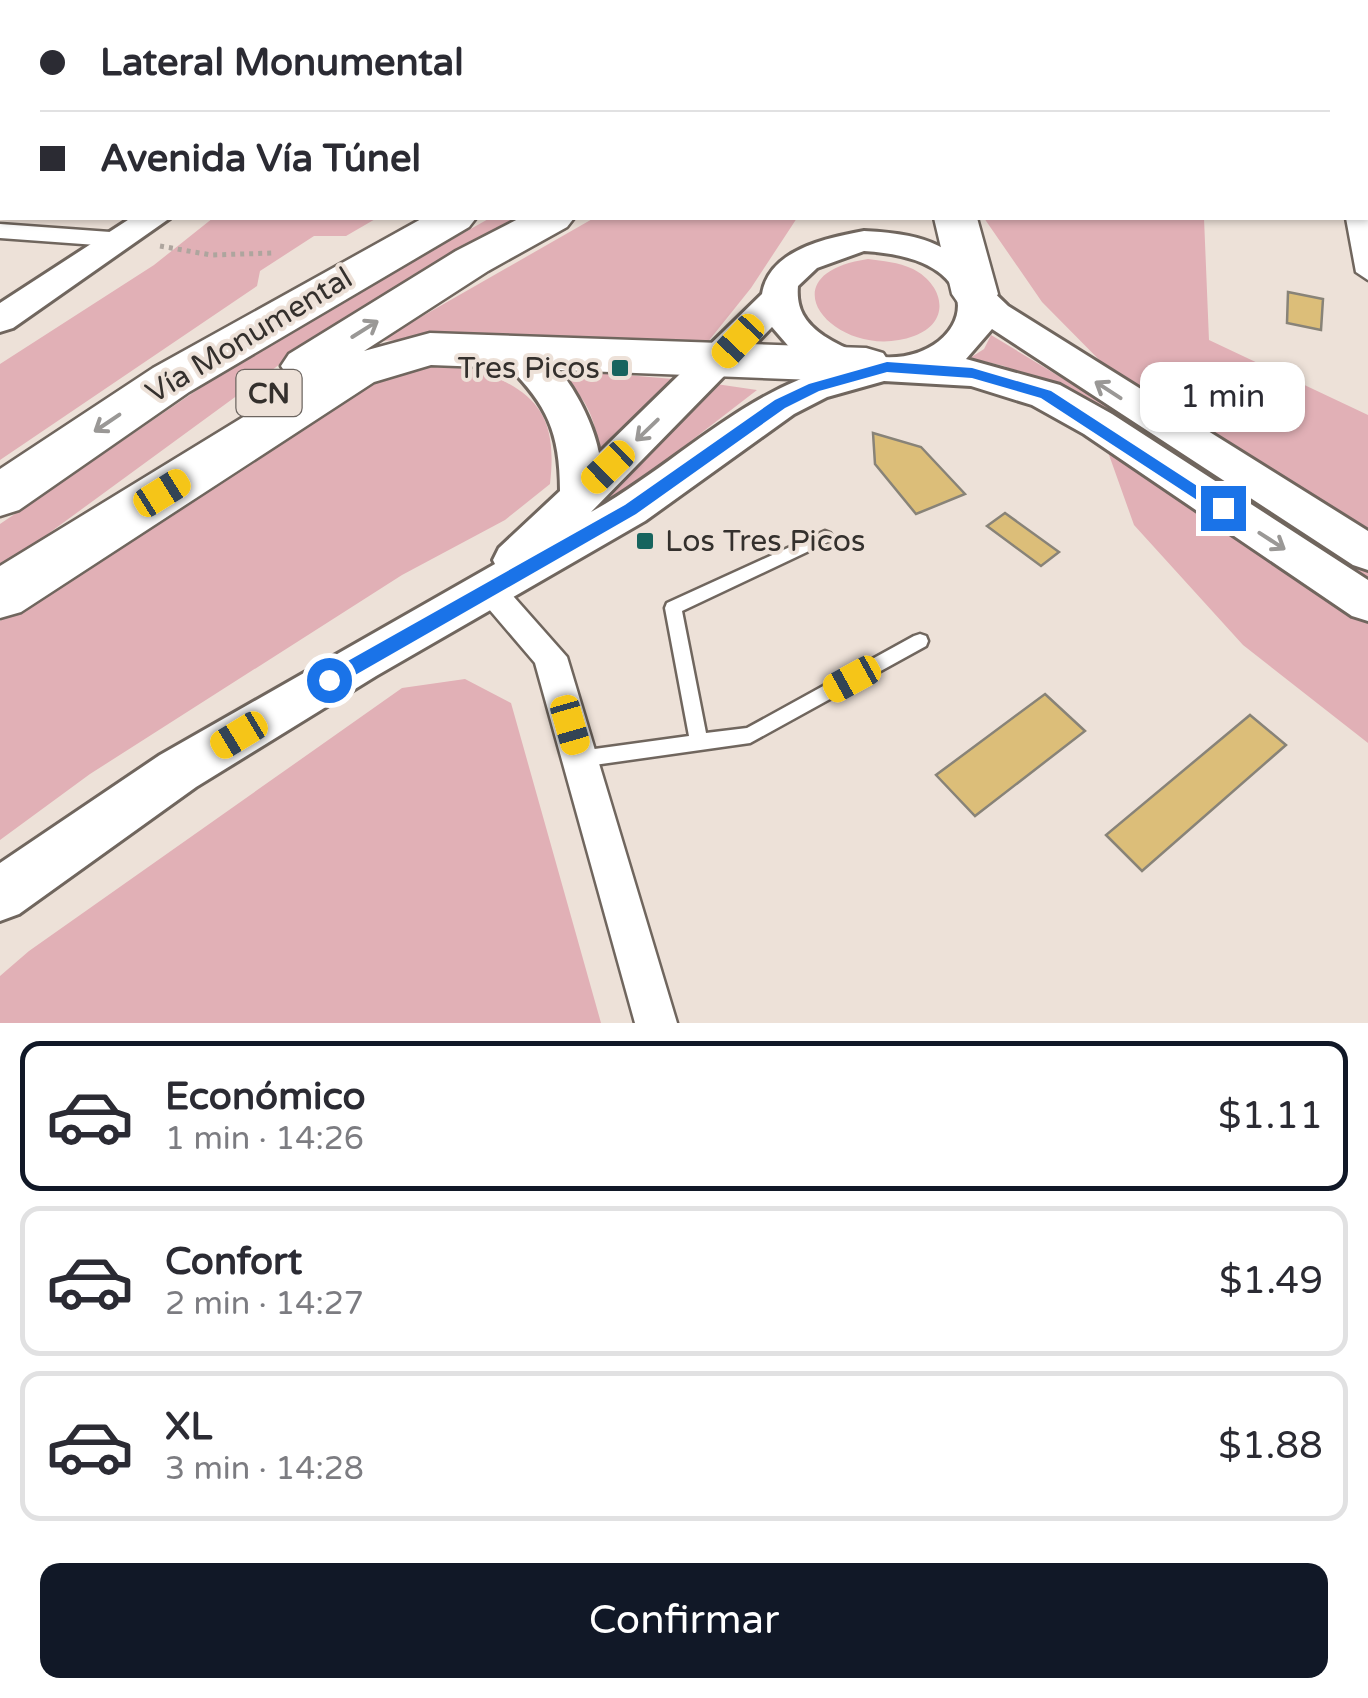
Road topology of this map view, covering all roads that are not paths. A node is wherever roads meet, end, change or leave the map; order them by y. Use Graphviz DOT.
graph roads {
  1 [pos="150,220"];
  2 [pos="441,220"];
  3 [pos="450,220"];
  4 [pos="548,220"];
  5 [pos="821,220"];
  6 [pos="926,220"];
  7 [pos="955,220"];
  8 [pos="1358,220"];
  9 [pos="0,231"];
  10 [pos="124,240"];
  11 [pos="400,246"];
  12 [pos="1368,272"];
  13 [pos="964,280"];
  14 [pos="784,284"];
  15 [pos="0,320"];
  16 [pos="516,352"];
  17 [pos="718,362"];
  18 [pos="886,367"];
  19 [pos="581,493"];
  20 [pos="0,496"];
  21 [pos="825,536"];
  22 [pos="1368,553"];
  23 [pos="487,588"];
  24 [pos="0,592"];
  25 [pos="1368,603"];
  26 [pos="920,641"];
  27 [pos="699,742"];
  28 [pos="580,759"];
  29 [pos="0,895"];
  30 [pos="656,1023"];
  1 -- 10 [label="street"];
  2 -- 11 [label="highway"];
  3 -- 11 [label="highway, Vía Monumental / CN"];
  24 -- 4 [label="highway, Vía Monumental / CN, one-way"];
  5 -- 14 [label="street"];
  6 -- 13 [label="street"];
  7 -- 13 [label="highway"];
  8 -- 12 [label="street"];
  9 -- 10 [label="street"];
  10 -- 15 [label="street"];
  11 -- 20 [label="highway, Vía Monumental / CN, one-way"];
  13 -- 14 [label="street"];
  13 -- 18 [label="street"];
  22 -- 13 [label="street, one-way"];
  14 -- 17 [label="street"];
  14 -- 18 [label="street"];
  16 -- 17 [label="highway"];
  16 -- 19 [label="street"];
  16 -- 24 [label="highway"];
  17 -- 18 [label="highway"];
  17 -- 19 [label="street, one-way"];
  18 -- 23 [label="street"];
  18 -- 25 [label="street, one-way"];
  19 -- 23 [label="street"];
  21 -- 27 [label="lane"];
  23 -- 28 [label="street"];
  23 -- 29 [label="street"];
  26 -- 27 [label="lane"];
  27 -- 28 [label="lane"];
  28 -- 30 [label="street"];
}
